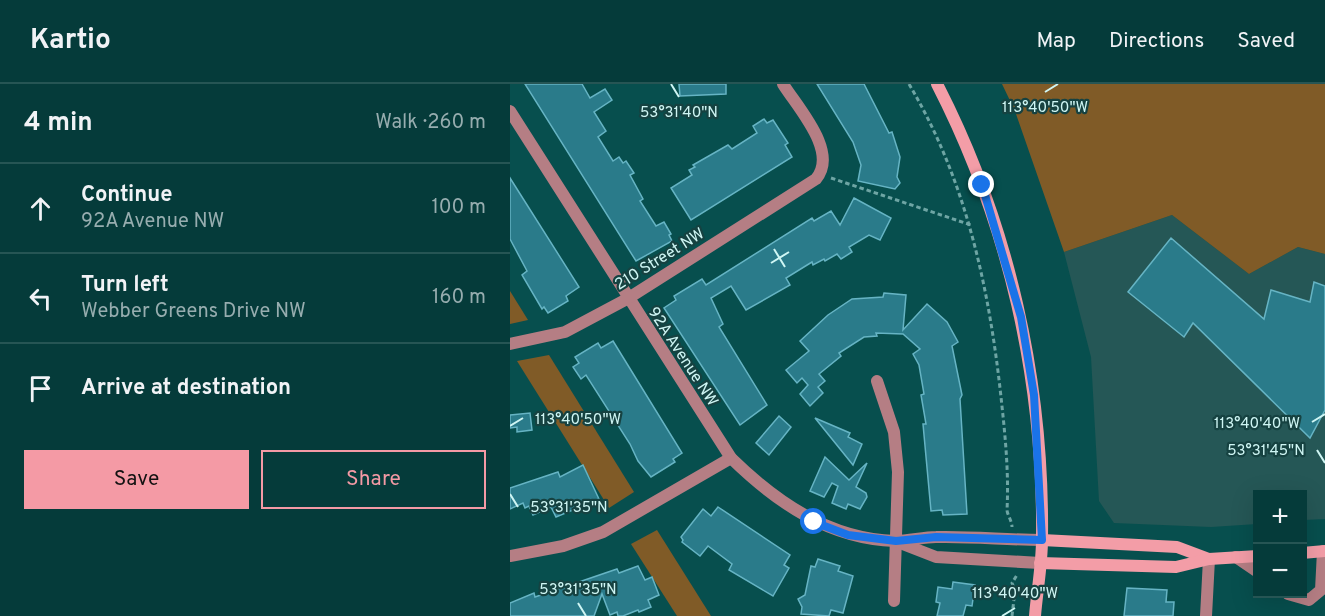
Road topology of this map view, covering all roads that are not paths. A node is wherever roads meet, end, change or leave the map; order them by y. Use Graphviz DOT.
graph roads {
  1 [pos="783,84"];
  2 [pos="937,84"];
  3 [pos="510,111"];
  4 [pos="627,298"];
  5 [pos="510,344"];
  6 [pos="877,381"];
  7 [pos="731,458"];
  8 [pos="1042,540"];
  9 [pos="896,541"];
  10 [pos="1324,551"];
  11 [pos="1307,553"];
  12 [pos="510,556"];
  13 [pos="1253,556"];
  14 [pos="1236,557"];
  15 [pos="1209,559"];
  16 [pos="1040,562"];
  17 [pos="1253,569"];
  18 [pos="1302,598"];
  19 [pos="894,601"];
  20 [pos="1035,616"];
  21 [pos="1206,616"];
  1 -- 4 [label="street, 210 Street NW"];
  2 -- 8 [label="main road"];
  3 -- 4 [label="street, 92A Avenue NW"];
  4 -- 5 [label="street, 210 Street NW"];
  4 -- 7 [label="street, 92A Avenue NW"];
  6 -- 9 [label="street"];
  7 -- 9 [label="street, 92A Avenue NW"];
  7 -- 12 [label="street"];
  8 -- 9 [label="street, 92A Avenue NW"];
  8 -- 15 [label="main road"];
  8 -- 16 [label="main road"];
  9 -- 16 [label="street, 92A Avenue NW"];
  9 -- 19 [label="street"];
  10 -- 11 [label="main road"];
  10 -- 18 [label="street"];
  13 -- 14 [label="main road"];
  14 -- 15 [label="main road"];
  14 -- 17 [label="street"];
  15 -- 16 [label="main road"];
  15 -- 21 [label="street"];
  16 -- 20 [label="main road"];
}
